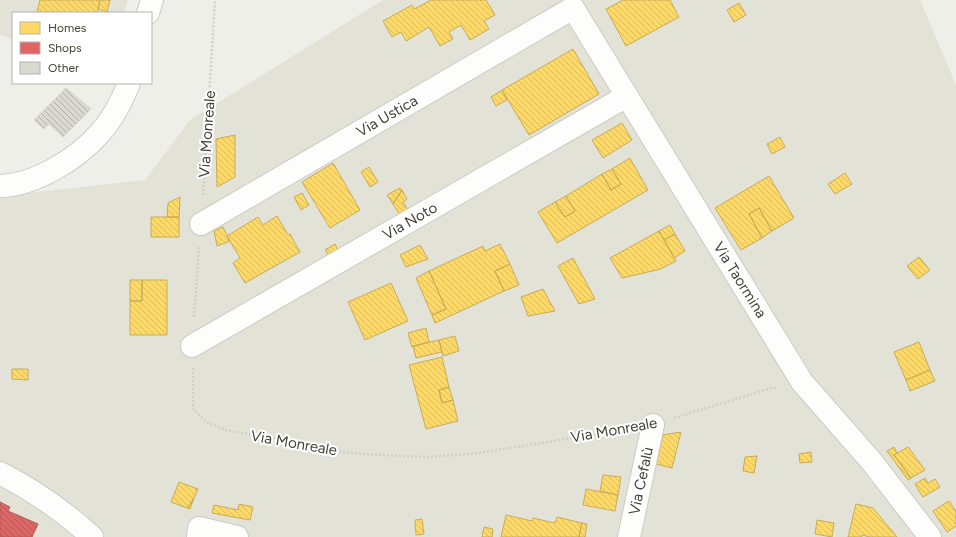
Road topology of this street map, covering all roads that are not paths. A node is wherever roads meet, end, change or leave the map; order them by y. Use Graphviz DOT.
graph roads {
  1 [pos="152,0"];
  2 [pos="573,8"];
  3 [pos="148,12"];
  4 [pos="129,84"];
  5 [pos="627,96"];
  6 [pos="0,186"];
  7 [pos="201,224"];
  8 [pos="192,346"];
  9 [pos="653,425"];
  10 [pos="0,473"];
  11 [pos="198,533"];
  12 [pos="92,537"];
  13 [pos="237,537"];
  14 [pos="629,537"];
  15 [pos="930,537"];
  1 -- 3 [label="street"];
  2 -- 5 [label="street, Via Taormina"];
  2 -- 7 [label="street, Via Ustica"];
  4 -- 6 [label="street"];
  5 -- 8 [label="street, Via Noto"];
  5 -- 15 [label="street, Via Taormina"];
  9 -- 14 [label="street, Via Cefalù"];
  10 -- 12 [label="street"];
  11 -- 13 [label="street"];
}
